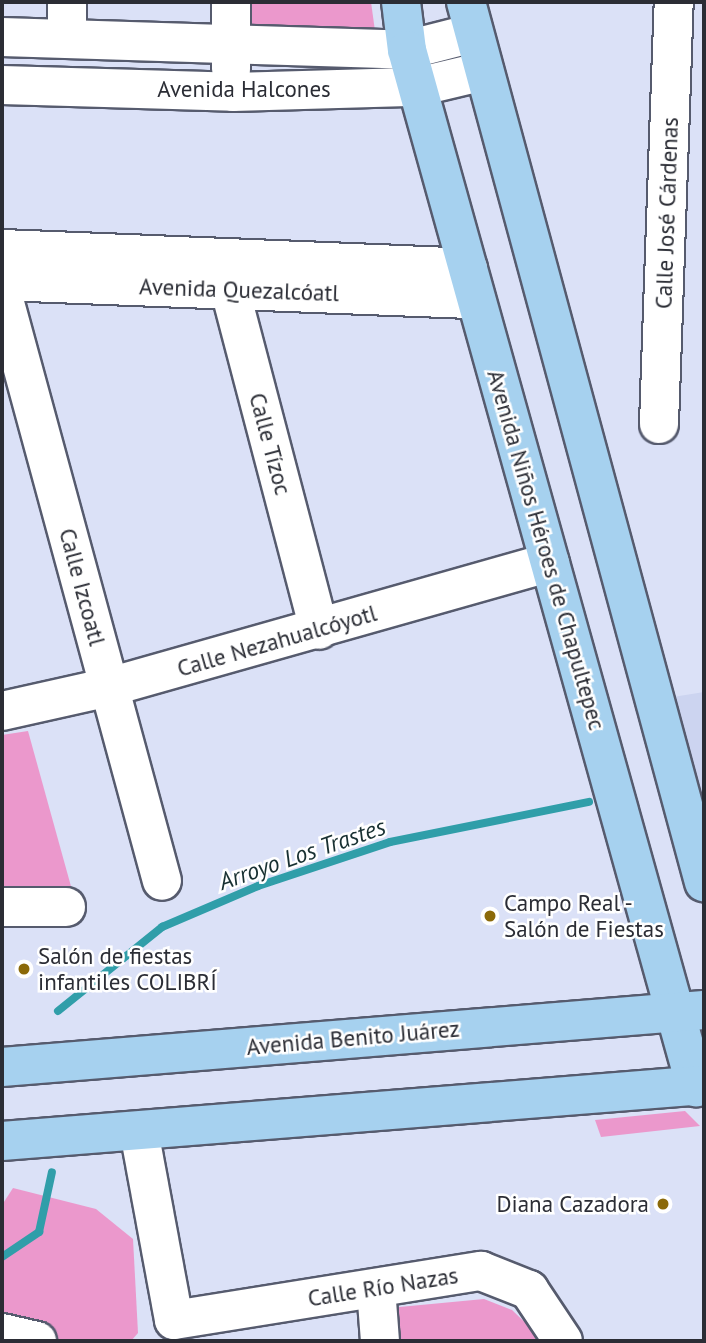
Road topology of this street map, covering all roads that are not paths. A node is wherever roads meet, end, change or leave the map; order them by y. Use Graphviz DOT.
graph roads {
  1 [pos="231,2"];
  2 [pos="401,2"];
  3 [pos="674,2"];
  4 [pos="470,17"];
  5 [pos="67,20"];
  6 [pos="2,37"];
  7 [pos="230,44"];
  8 [pos="407,50"];
  9 [pos="484,71"];
  10 [pos="2,85"];
  11 [pos="417,87"];
  12 [pos="233,92"];
  13 [pos="2,249"];
  14 [pos="226,274"];
  15 [pos="2,281"];
  16 [pos="472,283"];
  17 [pos="2,292"];
  18 [pos="659,424"];
  19 [pos="550,562"];
  20 [pos="319,629"];
  21 [pos="109,687"];
  22 [pos="2,711"];
  23 [pos="162,881"];
  24 [pos="704,882"];
  25 [pos="2,907"];
  26 [pos="66,907"];
  27 [pos="689,1011"];
  28 [pos="2,1067"];
  29 [pos="702,1089"];
  30 [pos="139,1131"];
  31 [pos="2,1142"];
  32 [pos="376,1288"];
  33 [pos="225,1327"];
  34 [pos="164,1331"];
  35 [pos="2,1333"];
  36 [pos="37,1341"];
  37 [pos="380,1341"];
  38 [pos="564,1341"];
  1 -- 7 [label="street"];
  2 -- 8 [label="main road, Avenida Niños Héroes de Chapultepec"];
  3 -- 18 [label="street, Calle José Cárdenas"];
  4 -- 8 [label="street, Avenida Halcones"];
  4 -- 9 [label="main road"];
  5 -- 6 [label="street, Avenida Halcones"];
  5 -- 7 [label="street, Avenida Halcones"];
  7 -- 8 [label="street, Avenida Halcones"];
  7 -- 12 [label="street"];
  8 -- 11 [label="main road, Avenida Niños Héroes de Chapultepec"];
  9 -- 11 [label="street, Avenida Halcones"];
  9 -- 24 [label="main road"];
  10 -- 12 [label="street, Avenida Halcones"];
  11 -- 12 [label="street, Avenida Halcones"];
  11 -- 16 [label="main road, Avenida Niños Héroes de Chapultepec"];
  13 -- 14 [label="street, Avenida Quezalcóatl"];
  14 -- 15 [label="street, Avenida Quezalcóatl"];
  14 -- 16 [label="street, Avenida Quezalcóatl"];
  14 -- 20 [label="street, Calle Tízoc"];
  16 -- 19 [label="main road, Avenida Niños Héroes de Chapultepec"];
  17 -- 21 [label="street, Calle Izcoatl"];
  19 -- 20 [label="street, Calle Nezahualcóyotl"];
  19 -- 27 [label="main road, Avenida Niños Héroes de Chapultepec"];
  20 -- 21 [label="street, Calle Nezahualcóyotl"];
  21 -- 22 [label="street, Calle Nezahualcóyotl"];
  21 -- 23 [label="street, Calle Izcoatl"];
  25 -- 26 [label="street"];
  27 -- 28 [label="main road, Avenida Benito Juárez"];
  27 -- 29 [label="main road, Avenida Niños Héroes de Chapultepec"];
  29 -- 30 [label="main road"];
  30 -- 31 [label="main road"];
  30 -- 34 [label="street"];
  32 -- 33 [label="street, Calle Río Nazas"];
  32 -- 37 [label="street"];
  32 -- 38 [label="street, Calle Río Nazas"];
  33 -- 34 [label="street, Calle Río Nazas"];
  35 -- 36 [label="street"];
}
